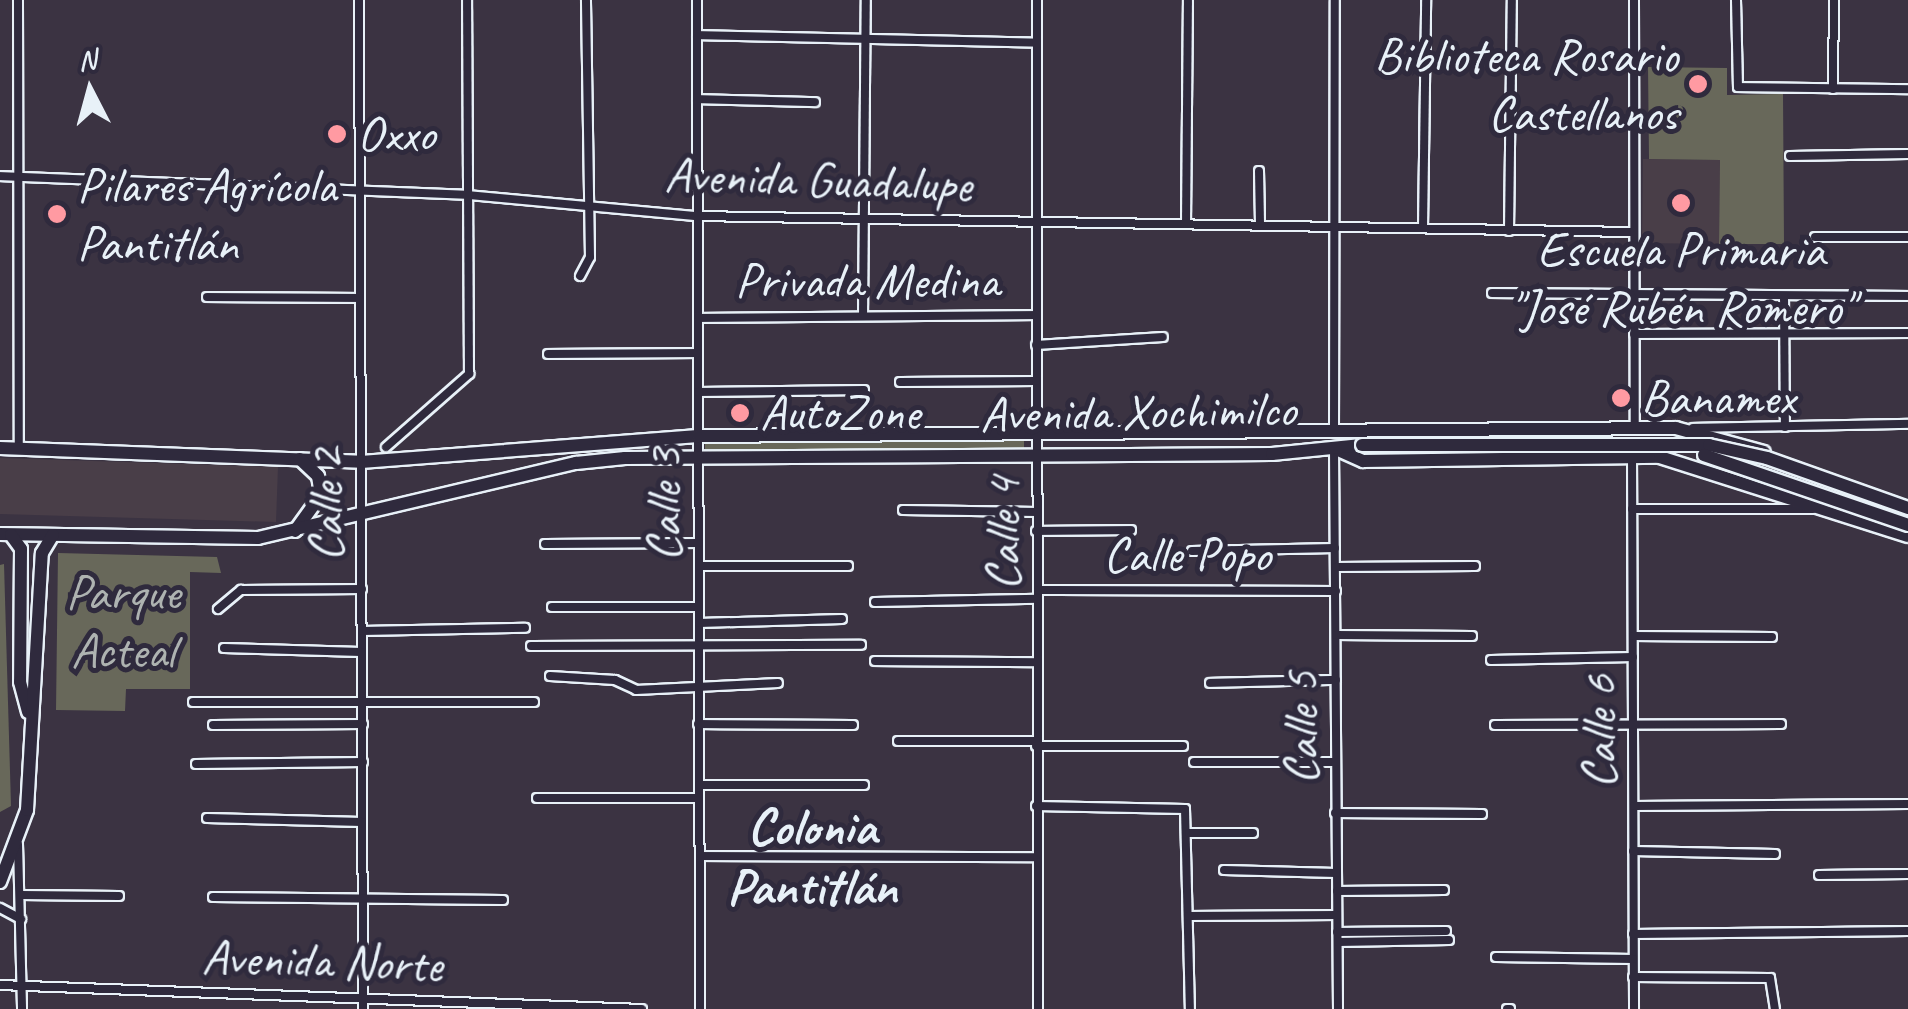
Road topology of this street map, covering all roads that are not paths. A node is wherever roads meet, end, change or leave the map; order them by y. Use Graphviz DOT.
graph roads {
  1 [pos="18,0"];
  2 [pos="359,0"];
  3 [pos="467,0"];
  4 [pos="586,0"];
  5 [pos="697,0"];
  6 [pos="866,0"];
  7 [pos="1037,0"];
  8 [pos="1188,0"];
  9 [pos="1335,0"];
  10 [pos="1426,0"];
  11 [pos="1512,0"];
  12 [pos="1634,0"];
  13 [pos="1736,0"];
  14 [pos="1834,0"];
  15 [pos="696,34"];
  16 [pos="866,40"];
  17 [pos="1037,44"];
  18 [pos="1833,89"];
  19 [pos="1908,89"];
  20 [pos="696,99"];
  21 [pos="815,102"];
  22 [pos="1908,154"];
  23 [pos="1790,156"];
  24 [pos="1258,172"];
  25 [pos="0,176"];
  26 [pos="21,176"];
  27 [pos="361,190"];
  28 [pos="468,195"];
  29 [pos="588,203"];
  30 [pos="696,216"];
  31 [pos="863,218"];
  32 [pos="1036,222"];
  33 [pos="1186,224"];
  34 [pos="1260,224"];
  35 [pos="1333,226"];
  36 [pos="1423,228"];
  37 [pos="1509,230"];
  38 [pos="1634,232"];
  39 [pos="1815,238"];
  40 [pos="1908,238"];
  41 [pos="580,276"];
  42 [pos="1492,293"];
  43 [pos="1634,295"];
  44 [pos="1784,296"];
  45 [pos="1908,296"];
  46 [pos="208,297"];
  47 [pos="360,298"];
  48 [pos="1037,315"];
  49 [pos="863,316"];
  50 [pos="698,318"];
  51 [pos="1908,332"];
  52 [pos="1634,334"];
  53 [pos="1784,334"];
  54 [pos="1163,336"];
  55 [pos="1036,345"];
  56 [pos="697,353"];
  57 [pos="548,354"];
  58 [pos="900,382"];
  59 [pos="1036,382"];
  60 [pos="864,390"];
  61 [pos="698,392"];
  62 [pos="1908,424"];
  63 [pos="1785,427"];
  64 [pos="1635,428"];
  65 [pos="1676,428"];
  66 [pos="1334,431"];
  67 [pos="698,436"];
  68 [pos="1038,437"];
  69 [pos="386,446"];
  70 [pos="0,448"];
  71 [pos="19,448"];
  72 [pos="1334,448"];
  73 [pos="698,455"];
  74 [pos="1632,455"];
  75 [pos="1038,456"];
  76 [pos="300,458"];
  77 [pos="361,462"];
  78 [pos="1906,504"];
  79 [pos="1632,509"];
  80 [pos="1832,509"];
  81 [pos="904,510"];
  82 [pos="1036,512"];
  83 [pos="361,516"];
  84 [pos="1908,525"];
  85 [pos="1132,530"];
  86 [pos="1891,530"];
  87 [pos="1036,531"];
  88 [pos="293,533"];
  89 [pos="6,535"];
  90 [pos="53,536"];
  91 [pos="1908,536"];
  92 [pos="698,543"];
  93 [pos="546,544"];
  94 [pos="1335,548"];
  95 [pos="1192,550"];
  96 [pos="699,566"];
  97 [pos="848,566"];
  98 [pos="1475,566"];
  99 [pos="1336,567"];
  100 [pos="362,589"];
  101 [pos="1336,591"];
  102 [pos="1038,594"];
  103 [pos="874,602"];
  104 [pos="699,607"];
  105 [pos="552,608"];
  106 [pos="218,609"];
  107 [pos="842,619"];
  108 [pos="699,623"];
  109 [pos="525,628"];
  110 [pos="362,631"];
  111 [pos="1336,635"];
  112 [pos="1472,636"];
  113 [pos="1633,636"];
  114 [pos="1772,637"];
  115 [pos="861,644"];
  116 [pos="531,646"];
  117 [pos="699,646"];
  118 [pos="224,648"];
  119 [pos="361,652"];
  120 [pos="1633,658"];
  121 [pos="1491,660"];
  122 [pos="875,661"];
  123 [pos="1037,662"];
  124 [pos="550,676"];
  125 [pos="1336,680"];
  126 [pos="778,683"];
  127 [pos="1210,683"];
  128 [pos="700,688"];
  129 [pos="362,701"];
  130 [pos="193,702"];
  131 [pos="534,702"];
  132 [pos="29,715"];
  133 [pos="363,724"];
  134 [pos="698,724"];
  135 [pos="853,724"];
  136 [pos="1634,724"];
  137 [pos="1781,724"];
  138 [pos="213,725"];
  139 [pos="1496,725"];
  140 [pos="898,742"];
  141 [pos="1036,744"];
  142 [pos="1183,746"];
  143 [pos="363,762"];
  144 [pos="1194,762"];
  145 [pos="1336,762"];
  146 [pos="196,764"];
  147 [pos="699,785"];
  148 [pos="864,785"];
  149 [pos="537,798"];
  150 [pos="699,798"];
  151 [pos="1908,804"];
  152 [pos="1036,806"];
  153 [pos="1634,806"];
  154 [pos="1335,813"];
  155 [pos="1482,814"];
  156 [pos="207,818"];
  157 [pos="362,822"];
  158 [pos="1188,833"];
  159 [pos="1253,833"];
  160 [pos="18,842"];
  161 [pos="1633,851"];
  162 [pos="1775,854"];
  163 [pos="700,856"];
  164 [pos="1036,857"];
  165 [pos="1224,870"];
  166 [pos="1336,872"];
  167 [pos="1908,874"];
  168 [pos="1819,875"];
  169 [pos="0,882"];
  170 [pos="1444,890"];
  171 [pos="1337,891"];
  172 [pos="21,896"];
  173 [pos="119,896"];
  174 [pos="212,896"];
  175 [pos="363,899"];
  176 [pos="503,900"];
  177 [pos="0,908"];
  178 [pos="1337,915"];
  179 [pos="1188,916"];
  180 [pos="21,919"];
  181 [pos="1908,931"];
  182 [pos="1633,934"];
  183 [pos="1448,936"];
  184 [pos="1337,937"];
  185 [pos="1496,957"];
  186 [pos="1633,958"];
  187 [pos="1633,977"];
  188 [pos="0,985"];
  189 [pos="22,986"];
  190 [pos="364,998"];
  191 [pos="425,1004"];
  192 [pos="22,1009"];
  193 [pos="364,1009"];
  194 [pos="642,1009"];
  195 [pos="700,1009"];
  196 [pos="1038,1009"];
  197 [pos="1190,1009"];
  198 [pos="1338,1009"];
  199 [pos="1634,1009"];
  200 [pos="1776,1009"];
  1 -- 26 [label="street"];
  2 -- 27 [label="street, Calle 2"];
  3 -- 28 [label="street"];
  4 -- 29 [label="street"];
  5 -- 15 [label="street, Calle 3"];
  6 -- 16 [label="street"];
  7 -- 17 [label="street, Calle 4"];
  8 -- 33 [label="street"];
  9 -- 35 [label="street"];
  10 -- 36 [label="street"];
  11 -- 37 [label="street"];
  12 -- 38 [label="street"];
  13 -- 18 [label="street"];
  14 -- 18 [label="street"];
  15 -- 16 [label="street"];
  15 -- 20 [label="street, Calle 3"];
  16 -- 17 [label="street"];
  16 -- 31 [label="street"];
  17 -- 32 [label="street, Calle 4"];
  18 -- 19 [label="street"];
  20 -- 21 [label="street"];
  20 -- 30 [label="street, Calle 3"];
  22 -- 23 [label="street"];
  24 -- 34 [label="street"];
  25 -- 26 [label="street, Avenida Guadalupe"];
  26 -- 27 [label="street, Avenida Guadalupe"];
  26 -- 71 [label="street"];
  27 -- 28 [label="street, Avenida Guadalupe"];
  27 -- 47 [label="street, Calle 2"];
  28 -- 29 [label="street, Avenida Guadalupe"];
  28 -- 69 [label="street"];
  29 -- 30 [label="street, Avenida Guadalupe"];
  29 -- 41 [label="street"];
  30 -- 31 [label="street, Avenida Guadalupe"];
  30 -- 50 [label="street, Calle 3"];
  31 -- 32 [label="street, Avenida Guadalupe"];
  31 -- 49 [label="street"];
  32 -- 33 [label="street, Avenida Guadalupe"];
  32 -- 48 [label="street, Calle 4"];
  33 -- 34 [label="street, Avenida Guadalupe"];
  34 -- 35 [label="street, Avenida Guadalupe"];
  35 -- 36 [label="street, Avenida Guadalupe"];
  35 -- 66 [label="street"];
  36 -- 37 [label="street, Avenida Guadalupe"];
  37 -- 38 [label="street, Avenida Guadalupe"];
  38 -- 43 [label="street"];
  39 -- 40 [label="street"];
  42 -- 43 [label="street"];
  43 -- 44 [label="street"];
  43 -- 52 [label="street"];
  44 -- 45 [label="street"];
  44 -- 53 [label="street"];
  46 -- 47 [label="street"];
  47 -- 77 [label="street, Calle 2"];
  48 -- 49 [label="street, Privada Medina"];
  48 -- 55 [label="street, Calle 4"];
  49 -- 50 [label="street, Privada Medina"];
  50 -- 56 [label="street, Calle 3"];
  51 -- 53 [label="street"];
  52 -- 53 [label="street"];
  52 -- 64 [label="street"];
  53 -- 63 [label="street"];
  54 -- 55 [label="street"];
  55 -- 59 [label="street, Calle 4"];
  56 -- 57 [label="street"];
  56 -- 61 [label="street, Calle 3"];
  58 -- 59 [label="street"];
  59 -- 68 [label="street, Calle 4"];
  60 -- 61 [label="street"];
  61 -- 67 [label="street, Calle 3"];
  62 -- 63 [label="street, Avenida Xochimilco"];
  63 -- 65 [label="street, Avenida Xochimilco"];
  64 -- 65 [label="main road, Avenida Xochimilco"];
  64 -- 66 [label="main road, Avenida Xochimilco"];
  64 -- 84 [label="main road, bridge"];
  65 -- 78 [label="main road, Avenida Xochimilco"];
  66 -- 68 [label="main road, Avenida Xochimilco"];
  67 -- 68 [label="main road, Avenida Xochimilco"];
  67 -- 73 [label="street, Calle 3"];
  67 -- 77 [label="main road, Avenida Xochimilco"];
  68 -- 75 [label="street, Calle 4"];
  70 -- 71 [label="main road, Avenida Xochimilco"];
  71 -- 76 [label="main road, Avenida Xochimilco"];
  72 -- 74 [label="main road, Avenida Xochimilco"];
  72 -- 75 [label="main road, Avenida Xochimilco"];
  72 -- 78 [label="main road, bridge"];
  72 -- 94 [label="street, Calle 5"];
  73 -- 75 [label="main road, Avenida Xochimilco"];
  73 -- 83 [label="main road, Avenida Xochimilco"];
  73 -- 92 [label="street, Calle 3"];
  74 -- 79 [label="street, Calle 6"];
  74 -- 80 [label="main road, Avenida Xochimilco"];
  75 -- 82 [label="street, Calle 4"];
  76 -- 77 [label="main road, Avenida Xochimilco"];
  76 -- 88 [label="main road"];
  77 -- 83 [label="street, Calle 2"];
  78 -- 86 [label="main road"];
  79 -- 80 [label="street"];
  79 -- 113 [label="street, Calle 6"];
  80 -- 86 [label="main road, Avenida Xochimilco"];
  81 -- 82 [label="street"];
  82 -- 87 [label="street, Calle 4"];
  83 -- 88 [label="main road, Avenida Xochimilco"];
  83 -- 100 [label="street, Calle 2"];
  85 -- 87 [label="street"];
  86 -- 91 [label="main road, Avenida Xochimilco"];
  87 -- 102 [label="street, Calle 4"];
  88 -- 90 [label="main road, Avenida Xochimilco"];
  89 -- 90 [label="main road, Avenida Xochimilco"];
  89 -- 132 [label="main road"];
  90 -- 132 [label="main road"];
  92 -- 93 [label="street"];
  92 -- 96 [label="street, Calle 3"];
  94 -- 95 [label="street"];
  94 -- 99 [label="street, Calle 5"];
  96 -- 97 [label="street"];
  96 -- 104 [label="street, Calle 3"];
  98 -- 99 [label="street"];
  99 -- 101 [label="street, Calle 5"];
  100 -- 106 [label="street"];
  100 -- 110 [label="street, Calle 2"];
  101 -- 102 [label="street, Calle Popo"];
  101 -- 111 [label="street, Calle 5"];
  102 -- 103 [label="street, Calle Popo"];
  102 -- 123 [label="street, Calle 4"];
  104 -- 105 [label="street"];
  104 -- 108 [label="street, Calle 3"];
  107 -- 108 [label="street"];
  108 -- 117 [label="street, Calle 3"];
  109 -- 110 [label="street"];
  110 -- 119 [label="street, Calle 2"];
  111 -- 112 [label="street"];
  111 -- 125 [label="street, Calle 5"];
  113 -- 114 [label="street"];
  113 -- 120 [label="street, Calle 6"];
  115 -- 117 [label="street"];
  116 -- 117 [label="street"];
  117 -- 128 [label="street, Calle 3"];
  118 -- 119 [label="street"];
  119 -- 129 [label="street, Calle 2"];
  120 -- 121 [label="street"];
  120 -- 136 [label="street, Calle 6"];
  122 -- 123 [label="street"];
  123 -- 141 [label="street, Calle 4"];
  124 -- 128 [label="street"];
  125 -- 127 [label="street"];
  125 -- 145 [label="street, Calle 5"];
  126 -- 128 [label="street"];
  128 -- 134 [label="street, Calle 3"];
  129 -- 130 [label="street"];
  129 -- 131 [label="street"];
  129 -- 133 [label="street, Calle 2"];
  132 -- 160 [label="main road"];
  133 -- 138 [label="street"];
  133 -- 143 [label="street, Calle 2"];
  134 -- 135 [label="street"];
  134 -- 147 [label="street, Calle 3"];
  136 -- 137 [label="street"];
  136 -- 139 [label="street"];
  136 -- 153 [label="street, Calle 6"];
  140 -- 141 [label="street"];
  141 -- 142 [label="street"];
  141 -- 152 [label="street, Calle 4"];
  143 -- 146 [label="street"];
  143 -- 157 [label="street, Calle 2"];
  144 -- 145 [label="street"];
  145 -- 154 [label="street, Calle 5"];
  147 -- 148 [label="street"];
  147 -- 150 [label="street, Calle 3"];
  149 -- 150 [label="street"];
  150 -- 163 [label="street, Calle 3"];
  151 -- 153 [label="street"];
  152 -- 158 [label="street"];
  152 -- 164 [label="street, Calle 4"];
  153 -- 161 [label="street, Calle 6"];
  154 -- 155 [label="street"];
  154 -- 166 [label="street, Calle 5"];
  156 -- 157 [label="street"];
  157 -- 175 [label="street, Calle 2"];
  158 -- 159 [label="street"];
  158 -- 179 [label="street"];
  160 -- 169 [label="main road"];
  160 -- 172 [label="street"];
  161 -- 162 [label="street"];
  161 -- 182 [label="street, Calle 6"];
  163 -- 164 [label="street"];
  163 -- 195 [label="street, Calle 3"];
  164 -- 196 [label="street, Calle 4"];
  165 -- 166 [label="street"];
  166 -- 171 [label="street, Calle 5"];
  167 -- 168 [label="street"];
  170 -- 171 [label="street"];
  171 -- 178 [label="street, Calle 5"];
  172 -- 173 [label="street"];
  172 -- 180 [label="street"];
  174 -- 175 [label="street"];
  175 -- 176 [label="street"];
  175 -- 190 [label="street, Calle 2"];
  177 -- 180 [label="street"];
  178 -- 179 [label="street"];
  178 -- 184 [label="street, Calle 5"];
  179 -- 197 [label="street"];
  180 -- 189 [label="street"];
  181 -- 182 [label="street"];
  182 -- 186 [label="street, Calle 6"];
  183 -- 184 [label="street"];
  184 -- 198 [label="street, Calle 5"];
  185 -- 186 [label="street"];
  186 -- 187 [label="street, Calle 6"];
  187 -- 199 [label="street, Calle 6"];
  187 -- 200 [label="street"];
  188 -- 189 [label="street, Avenida Norte"];
  189 -- 190 [label="street, Avenida Norte"];
  189 -- 192 [label="street"];
  190 -- 191 [label="street, Avenida Norte"];
  190 -- 193 [label="street, Calle 2"];
  191 -- 194 [label="street, Avenida Norte"];
}
